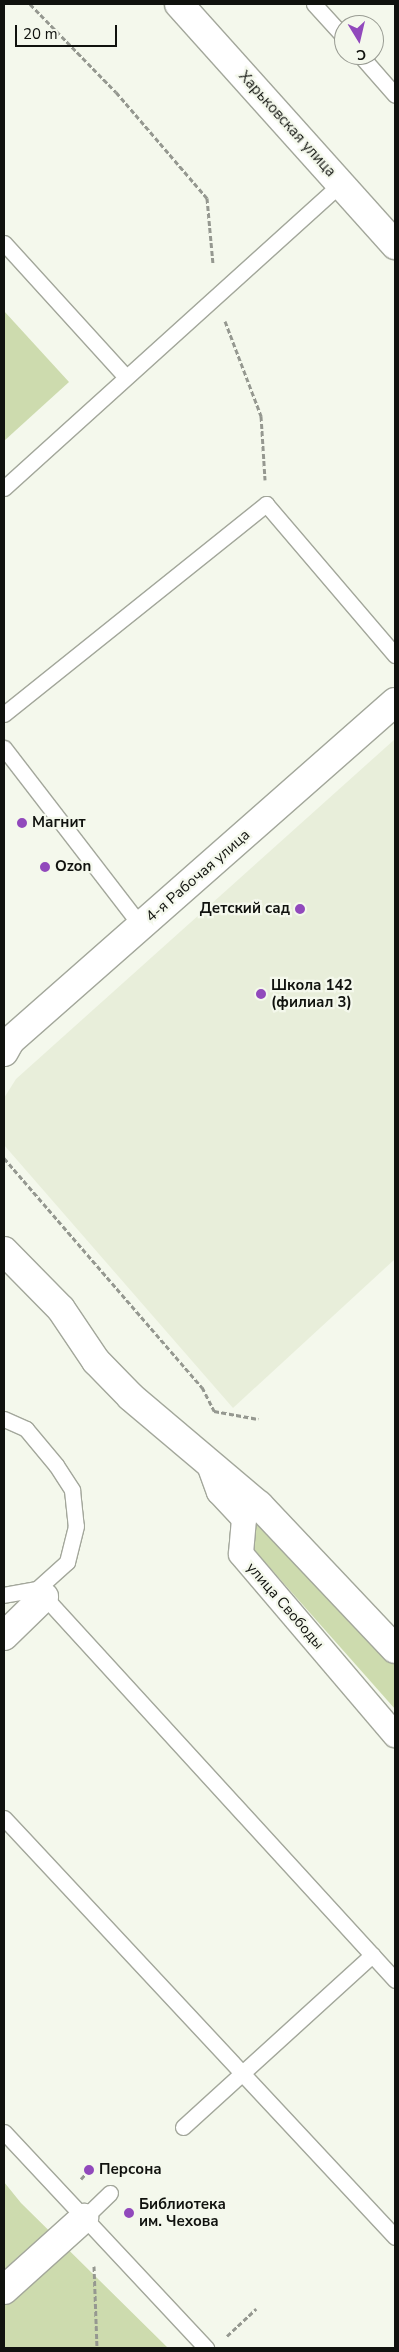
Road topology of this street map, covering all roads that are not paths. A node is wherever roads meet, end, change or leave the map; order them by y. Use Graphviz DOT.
graph roads {
  1 [pos="179,4"];
  2 [pos="314,4"];
  3 [pos="334,26"];
  4 [pos="369,65"];
  5 [pos="395,95"];
  6 [pos="340,184"];
  7 [pos="4,242"];
  8 [pos="395,244"];
  9 [pos="126,377"];
  10 [pos="4,488"];
  11 [pos="395,655"];
  12 [pos="395,702"];
  13 [pos="4,714"];
  14 [pos="4,748"];
  15 [pos="141,926"];
  16 [pos="4,1052"];
  17 [pos="4,1251"];
  18 [pos="4,1419"];
  19 [pos="209,1465"];
  20 [pos="41,1593"];
  21 [pos="4,1595"];
  22 [pos="4,1636"];
  23 [pos="395,1649"];
  24 [pos="395,1735"];
  25 [pos="4,1818"];
  26 [pos="372,1955"];
  27 [pos="395,1980"];
  28 [pos="242,2073"];
  29 [pos="183,2127"];
  30 [pos="4,2132"];
  31 [pos="110,2193"];
  32 [pos="88,2222"];
  33 [pos="395,2237"];
  34 [pos="4,2290"];
  35 [pos="206,2348"];
  1 -- 6 [label="street, Харьковская улица"];
  2 -- 3 [label="lane"];
  4 -- 5 [label="lane"];
  6 -- 8 [label="street, Харьковская улица"];
  6 -- 9 [label="lane"];
  7 -- 9 [label="lane"];
  9 -- 10 [label="lane"];
  11 -- 13 [label="lane"];
  12 -- 15 [label="street, 4-я Рабочая улица"];
  14 -- 15 [label="lane"];
  15 -- 16 [label="street, 4-я Рабочая улица"];
  17 -- 19 [label="street, улица Свободы"];
  18 -- 20 [label="lane"];
  19 -- 23 [label="street, улица Свободы"];
  19 -- 24 [label="street, улица Свободы"];
  20 -- 21 [label="lane"];
  20 -- 22 [label="street"];
  20 -- 26 [label="lane"];
  25 -- 28 [label="lane"];
  26 -- 27 [label="lane"];
  26 -- 28 [label="lane"];
  28 -- 29 [label="lane"];
  28 -- 33 [label="lane"];
  30 -- 32 [label="lane"];
  31 -- 32 [label="lane"];
  32 -- 34 [label="street"];
  32 -- 35 [label="lane"];
}
